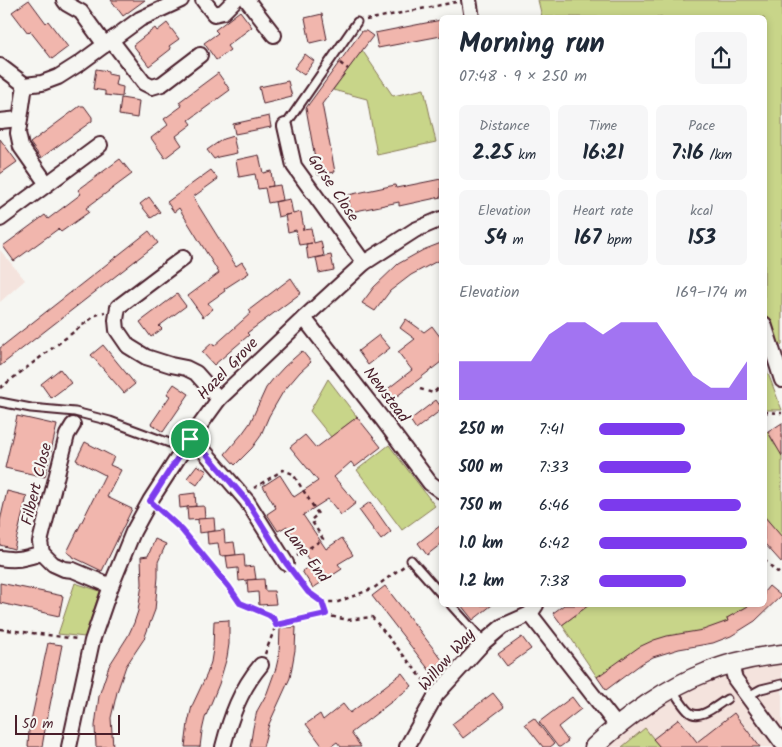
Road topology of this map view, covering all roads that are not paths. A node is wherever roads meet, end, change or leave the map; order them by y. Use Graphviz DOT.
graph roads {
  1 [pos="64,0"];
  2 [pos="181,0"];
  3 [pos="203,0"];
  4 [pos="235,0"];
  5 [pos="247,0"];
  6 [pos="464,1"];
  7 [pos="471,15"];
  8 [pos="357,22"];
  9 [pos="274,35"];
  10 [pos="108,42"];
  11 [pos="200,55"];
  12 [pos="0,66"];
  13 [pos="24,85"];
  14 [pos="19,119"];
  15 [pos="0,120"];
  16 [pos="285,126"];
  17 [pos="100,145"];
  18 [pos="47,184"];
  19 [pos="0,219"];
  20 [pos="439,220"];
  21 [pos="183,258"];
  22 [pos="364,263"];
  23 [pos="304,318"];
  24 [pos="767,331"];
  25 [pos="778,355"];
  26 [pos="782,380"];
  27 [pos="219,399"];
  28 [pos="0,402"];
  29 [pos="73,425"];
  30 [pos="186,443"];
  31 [pos="439,490"];
  32 [pos="42,553"];
  33 [pos="0,558"];
  34 [pos="411,560"];
  35 [pos="286,563"];
  36 [pos="111,586"];
  37 [pos="439,592"];
  38 [pos="453,607"];
  39 [pos="533,610"];
  40 [pos="484,642"];
  41 [pos="782,654"];
  42 [pos="731,664"];
  43 [pos="261,665"];
  44 [pos="782,684"];
  45 [pos="672,689"];
  46 [pos="748,696"];
  47 [pos="727,699"];
  48 [pos="617,726"];
  49 [pos="782,743"];
  50 [pos="69,747"];
  51 [pos="223,747"];
  52 [pos="407,747"];
  53 [pos="594,747"];
  1 -- 10 [label="street"];
  2 -- 10 [label="street"];
  3 -- 4 [label="street"];
  5 -- 9 [label="street"];
  6 -- 7 [label="street"];
  8 -- 16 [label="lane"];
  10 -- 11 [label="street"];
  10 -- 13 [label="street"];
  12 -- 13 [label="street"];
  13 -- 14 [label="street"];
  14 -- 15 [label="street"];
  14 -- 18 [label="street"];
  16 -- 22 [label="street, Gorse Close"];
  17 -- 18 [label="street"];
  18 -- 19 [label="street"];
  20 -- 22 [label="street, Hazel Grove"];
  21 -- 27 [label="street"];
  22 -- 23 [label="street, Hazel Grove"];
  23 -- 27 [label="street, Hazel Grove"];
  23 -- 31 [label="street, Newstead"];
  24 -- 25 [label="street"];
  25 -- 26 [label="street"];
  27 -- 30 [label="street, Hazel Grove"];
  28 -- 30 [label="lane, Lane End"];
  29 -- 32 [label="street, Filbert Close"];
  30 -- 35 [label="street, Lane End"];
  30 -- 36 [label="street, Hazel Grove"];
  32 -- 33 [label="street"];
  32 -- 36 [label="street"];
  34 -- 37 [label="lane"];
  36 -- 50 [label="street, Hazel Grove"];
  38 -- 40 [label="lane"];
  39 -- 40 [label="street, Willow Way"];
  39 -- 48 [label="street, Willow Way"];
  40 -- 52 [label="street, Willow Way"];
  41 -- 42 [label="street"];
  42 -- 45 [label="street"];
  42 -- 46 [label="street"];
  43 -- 51 [label="street"];
  44 -- 46 [label="lane"];
  45 -- 47 [label="lane"];
  45 -- 48 [label="street"];
  46 -- 49 [label="street"];
  48 -- 53 [label="street"];
}
